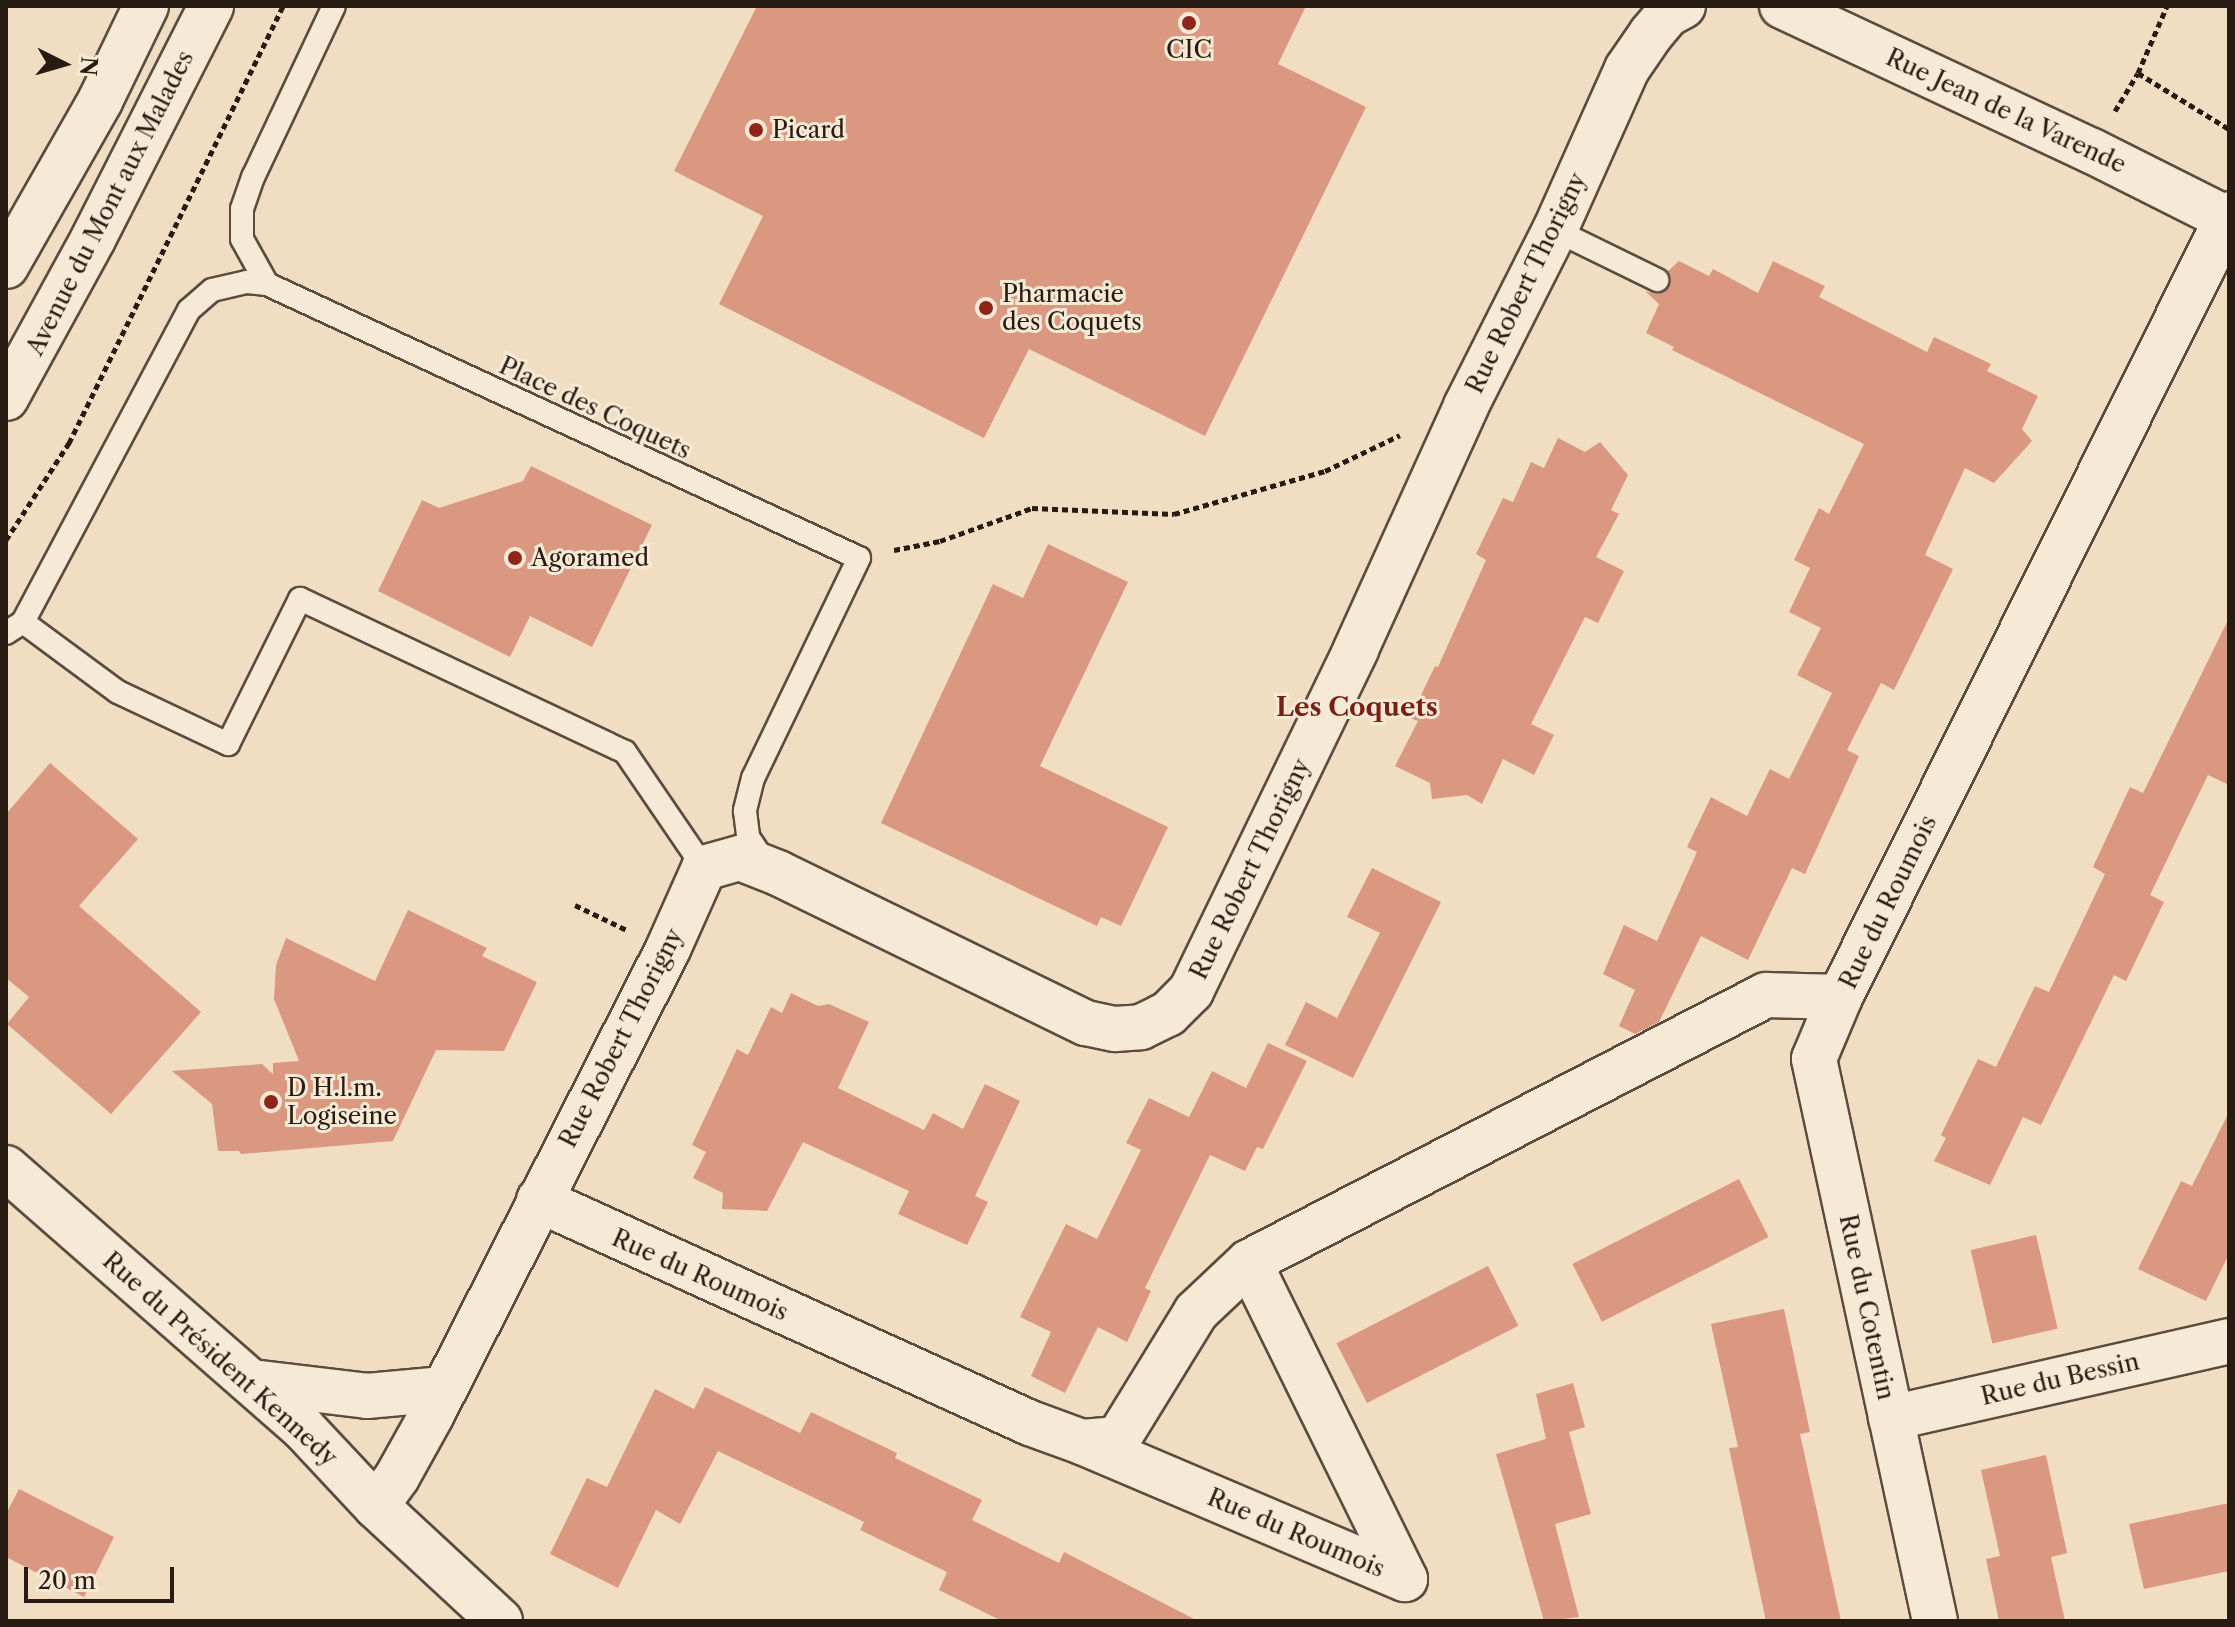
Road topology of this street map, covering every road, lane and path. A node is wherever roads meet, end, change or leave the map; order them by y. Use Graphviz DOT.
graph roads {
  1 [pos="146,6"];
  2 [pos="211,6"];
  3 [pos="283,6"];
  4 [pos="334,6"];
  5 [pos="1683,6"];
  6 [pos="1782,6"];
  7 [pos="2167,6"];
  8 [pos="2138,73"];
  9 [pos="2229,129"];
  10 [pos="2092,151"];
  11 [pos="2228,217"];
  12 [pos="1555,230"];
  13 [pos="6,266"];
  14 [pos="1657,280"];
  15 [pos="267,284"];
  16 [pos="6,398"];
  17 [pos="1466,406"];
  18 [pos="6,540"];
  19 [pos="859,558"];
  20 [pos="15,628"];
  21 [pos="704,868"];
  22 [pos="778,873"];
  23 [pos="1840,997"];
  24 [pos="6,1168"];
  25 [pos="539,1200"];
  26 [pos="1249,1262"];
  27 [pos="2229,1341"];
  28 [pos="252,1382"];
  29 [pos="444,1389"];
  30 [pos="1891,1418"];
  31 [pos="1082,1442"];
  32 [pos="376,1506"];
  33 [pos="500,1621"];
  34 [pos="1935,1621"];
  1 -- 13 [label="street"];
  2 -- 16 [label="street, Avenue du Mont aux Malades"];
  3 -- 18 [label="path"];
  4 -- 15 [label="lane"];
  5 -- 12 [label="street, Rue Robert Thorigny"];
  6 -- 10 [label="street, Rue Jean de la Varende"];
  7 -- 8 [label="path"];
  8 -- 9 [label="path"];
  8 -- 10 [label="path"];
  10 -- 11 [label="street, Rue Jean de la Varende"];
  11 -- 23 [label="street, Rue du Roumois"];
  12 -- 14 [label="lane"];
  12 -- 17 [label="street, Rue Robert Thorigny"];
  15 -- 19 [label="lane, Place des Coquets"];
  15 -- 20 [label="lane"];
  17 -- 19 [label="path"];
  17 -- 22 [label="street, Rue Robert Thorigny"];
  19 -- 22 [label="lane"];
  20 -- 21 [label="lane"];
  21 -- 22 [label="street, Rue Robert Thorigny"];
  21 -- 25 [label="street, Rue Robert Thorigny"];
  23 -- 26 [label="street, Rue du Roumois"];
  23 -- 30 [label="street, Rue du Cotentin"];
  24 -- 28 [label="street, Rue du Président Kennedy"];
  25 -- 29 [label="street, Rue Robert Thorigny"];
  25 -- 31 [label="street, Rue du Roumois"];
  26 -- 31 [label="street, Rue du Roumois"];
  26 -- 31 [label="street, Rue du Roumois"];
  27 -- 30 [label="street, Rue du Bessin"];
  28 -- 29 [label="street"];
  28 -- 32 [label="street, Rue du Président Kennedy"];
  29 -- 32 [label="street, Rue Robert Thorigny"];
  30 -- 34 [label="street, Rue du Cotentin"];
  32 -- 33 [label="street, Rue du Président Kennedy"];
}
